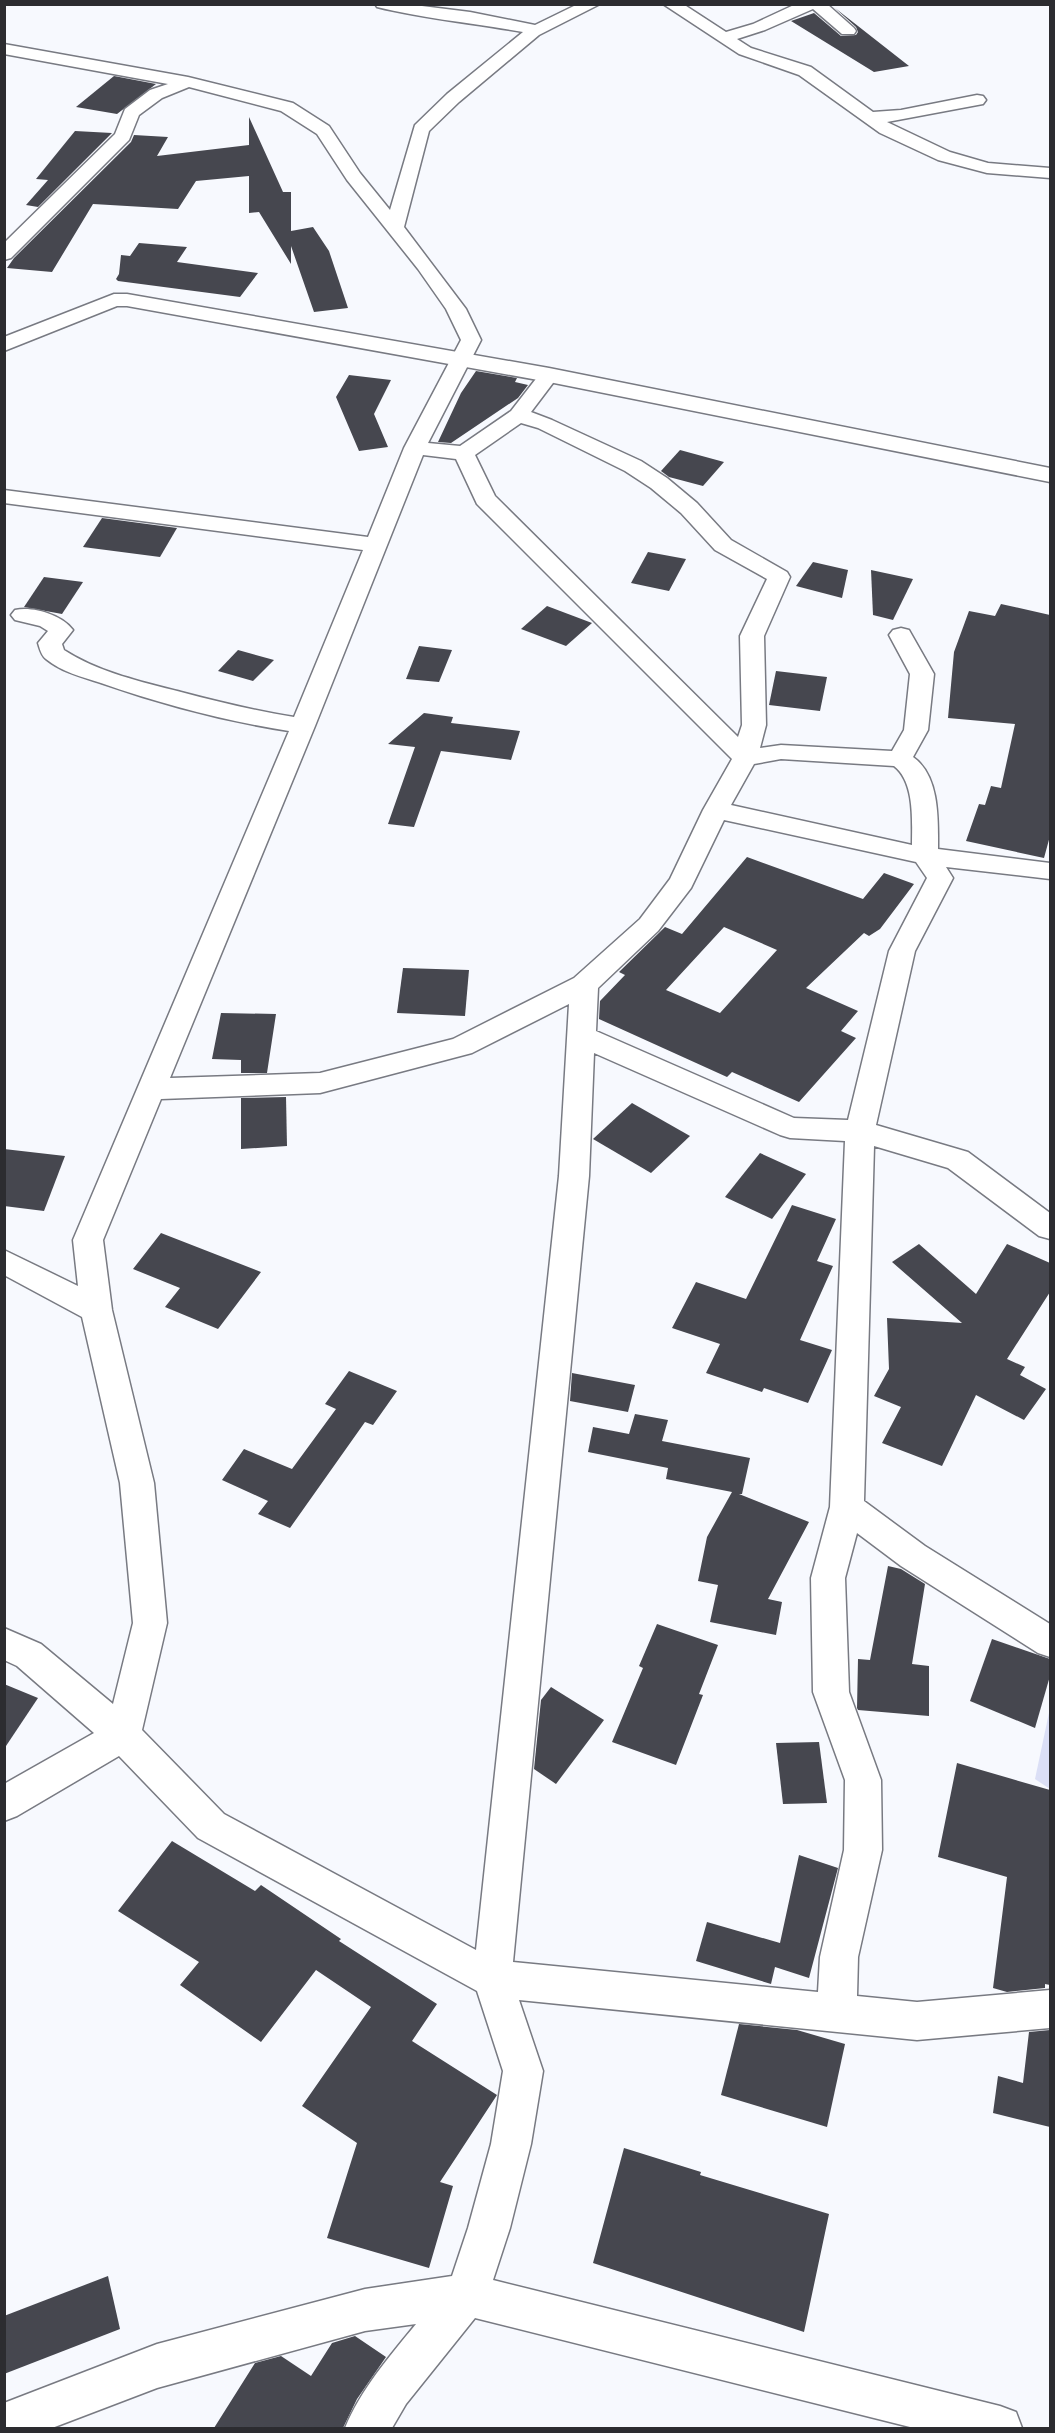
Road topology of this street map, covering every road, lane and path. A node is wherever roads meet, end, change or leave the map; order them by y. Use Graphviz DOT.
graph roads {
  1 [pos="383,4"];
  2 [pos="592,4"];
  3 [pos="671,4"];
  4 [pos="810,4"];
  5 [pos="818,4"];
  6 [pos="847,22"];
  7 [pos="537,30"];
  8 [pos="724,38"];
  9 [pos="4,49"];
  10 [pos="188,82"];
  11 [pos="977,100"];
  12 [pos="869,118"];
  13 [pos="1050,173"];
  14 [pos="394,228"];
  15 [pos="4,254"];
  16 [pos="4,345"];
  17 [pos="459,360"];
  18 [pos="549,375"];
  19 [pos="518,415"];
  20 [pos="415,448"];
  21 [pos="464,453"];
  22 [pos="1050,475"];
  23 [pos="4,496"];
  24 [pos="377,545"];
  25 [pos="23,615"];
  26 [pos="901,635"];
  27 [pos="303,726"];
  28 [pos="745,758"];
  29 [pos="900,759"];
  30 [pos="716,810"];
  31 [pos="925,856"];
  32 [pos="1050,871"];
  33 [pos="584,985"];
  34 [pos="581,1036"];
  35 [pos="152,1089"];
  36 [pos="860,1131"];
  37 [pos="1050,1228"];
  38 [pos="4,1261"];
  39 [pos="96,1310"];
  40 [pos="848,1507"];
  41 [pos="4,1642"];
  42 [pos="1050,1642"];
  43 [pos="123,1735"];
  44 [pos="4,1804"];
  45 [pos="492,1979"];
  46 [pos="1050,2008"];
  47 [pos="837,2013"];
  48 [pos="467,2295"];
  49 [pos="4,2425"];
  50 [pos="367,2428"];
  51 [pos="1000,2428"];
  1 -- 7 [label="street"];
  2 -- 7 [label="street"];
  3 -- 8 [label="street"];
  4 -- 8 [label="street"];
  5 -- 6 [label="street"];
  7 -- 14 [label="street"];
  8 -- 12 [label="street"];
  9 -- 10 [label="street"];
  10 -- 14 [label="street"];
  10 -- 15 [label="street"];
  11 -- 12 [label="street"];
  12 -- 13 [label="street"];
  14 -- 17 [label="street"];
  16 -- 17 [label="street"];
  17 -- 18 [label="street"];
  17 -- 20 [label="street"];
  18 -- 19 [label="street"];
  18 -- 22 [label="street"];
  19 -- 21 [label="street"];
  19 -- 28 [label="street"];
  20 -- 21 [label="street"];
  20 -- 24 [label="street"];
  21 -- 28 [label="street"];
  23 -- 24 [label="street"];
  24 -- 27 [label="street"];
  25 -- 27 [label="street"];
  26 -- 29 [label="street"];
  27 -- 35 [label="street"];
  28 -- 29 [label="street"];
  28 -- 30 [label="street"];
  29 -- 31 [label="street"];
  30 -- 31 [label="street"];
  30 -- 33 [label="street"];
  31 -- 32 [label="street"];
  31 -- 36 [label="street"];
  33 -- 34 [label="street"];
  33 -- 35 [label="street"];
  34 -- 36 [label="street"];
  34 -- 45 [label="street"];
  35 -- 39 [label="street"];
  36 -- 37 [label="street"];
  36 -- 40 [label="street"];
  38 -- 39 [label="street"];
  39 -- 43 [label="street"];
  40 -- 42 [label="street"];
  40 -- 47 [label="street"];
  41 -- 43 [label="street"];
  43 -- 44 [label="street"];
  43 -- 45 [label="street"];
  45 -- 47 [label="street"];
  45 -- 48 [label="street"];
  46 -- 47 [label="street"];
  48 -- 49 [label="street"];
  48 -- 50 [label="street"];
  48 -- 51 [label="street"];
}
